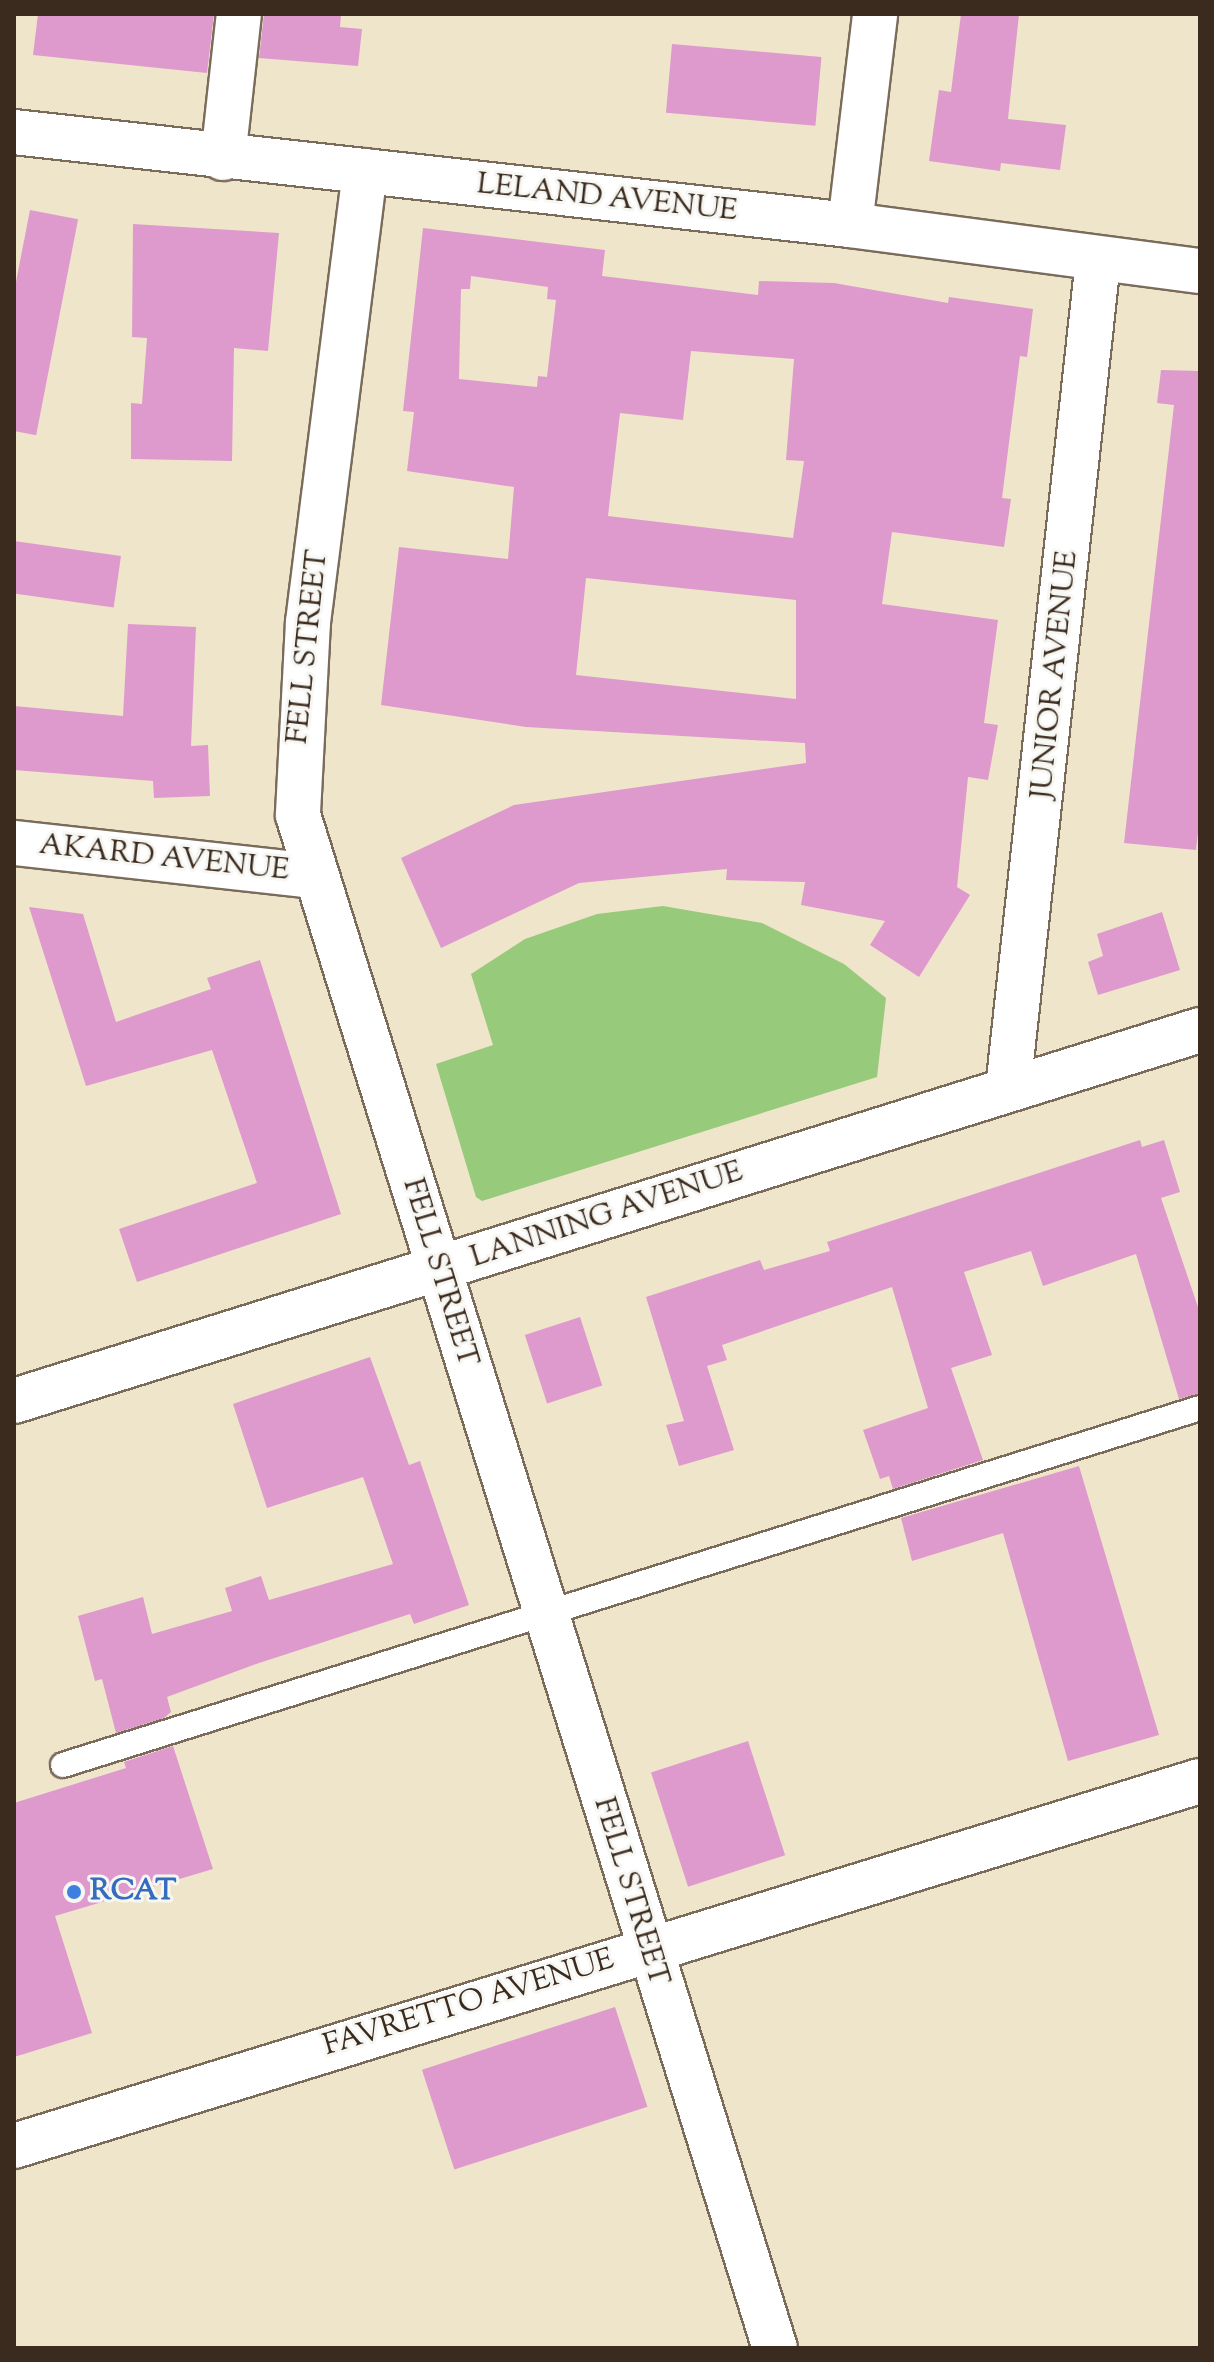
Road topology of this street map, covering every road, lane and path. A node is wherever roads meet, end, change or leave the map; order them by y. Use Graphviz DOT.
graph roads {
  1 [pos="239,14"];
  2 [pos="875,14"];
  3 [pos="14,132"];
  4 [pos="223,158"];
  5 [pos="365,171"];
  6 [pos="850,225"];
  7 [pos="1098,260"];
  8 [pos="1200,271"];
  9 [pos="14,843"];
  10 [pos="313,876"];
  11 [pos="1200,1030"];
  12 [pos="1008,1089"];
  13 [pos="437,1270"];
  14 [pos="14,1401"];
  15 [pos="1200,1408"];
  16 [pos="545,1612"];
  17 [pos="63,1765"];
  18 [pos="1200,1781"];
  19 [pos="647,1948"];
  20 [pos="14,2146"];
  21 [pos="775,2348"];
  1 -- 4 [label="street"];
  2 -- 6 [label="street"];
  3 -- 4 [label="street, LELAND AVENUE"];
  4 -- 5 [label="street, LELAND AVENUE"];
  5 -- 6 [label="street, LELAND AVENUE"];
  5 -- 10 [label="street, FELL STREET"];
  6 -- 7 [label="street, LELAND AVENUE"];
  7 -- 8 [label="street, LELAND AVENUE"];
  7 -- 12 [label="street, JUNIOR AVENUE"];
  9 -- 10 [label="street, AKARD AVENUE"];
  10 -- 13 [label="street, FELL STREET"];
  11 -- 12 [label="street, LANNING AVENUE"];
  12 -- 13 [label="street, LANNING AVENUE"];
  13 -- 14 [label="street, LANNING AVENUE"];
  13 -- 16 [label="street, FELL STREET"];
  15 -- 16 [label="lane"];
  16 -- 17 [label="lane"];
  16 -- 19 [label="street, FELL STREET"];
  18 -- 19 [label="street, FAVRETTO AVENUE"];
  19 -- 20 [label="street, FAVRETTO AVENUE"];
  19 -- 21 [label="street, FELL STREET"];
}
